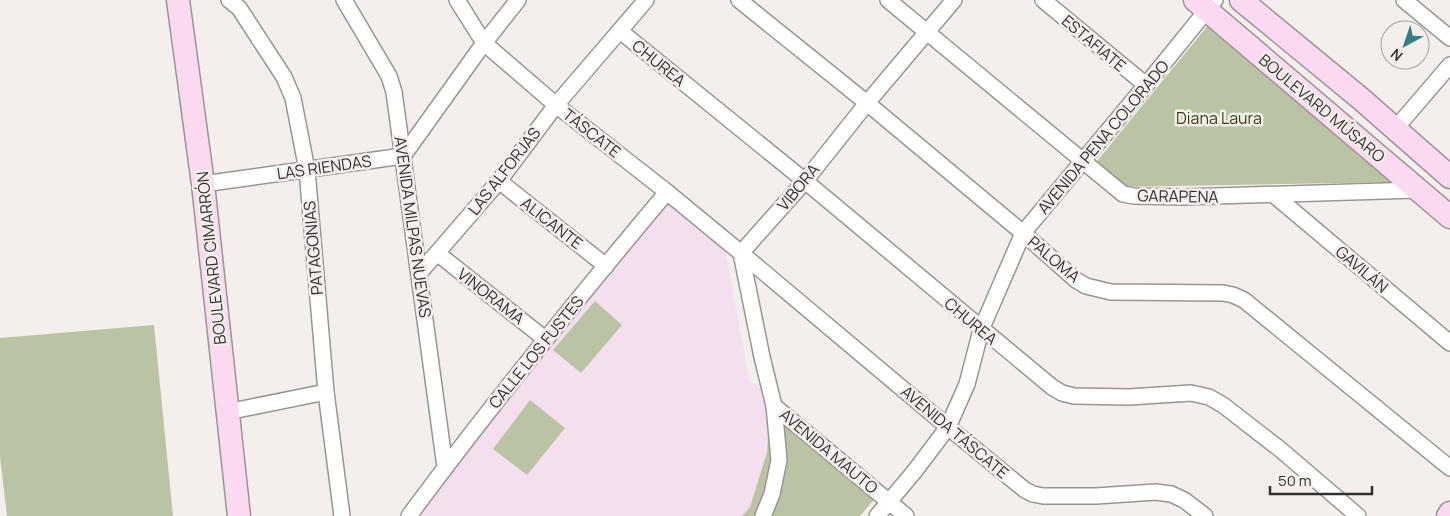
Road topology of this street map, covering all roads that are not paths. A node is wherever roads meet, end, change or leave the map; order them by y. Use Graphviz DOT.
graph roads {
  1 [pos="178,0"];
  2 [pos="229,0"];
  3 [pos="344,0"];
  4 [pos="457,0"];
  5 [pos="518,0"];
  6 [pos="646,0"];
  7 [pos="739,0"];
  8 [pos="888,0"];
  9 [pos="954,0"];
  10 [pos="1043,0"];
  11 [pos="1241,0"];
  12 [pos="1404,0"];
  13 [pos="1205,3"];
  14 [pos="620,31"];
  15 [pos="927,32"];
  16 [pos="1450,38"];
  17 [pos="484,43"];
  18 [pos="1450,65"];
  19 [pos="1146,86"];
  20 [pos="867,103"];
  21 [pos="556,105"];
  22 [pos="1396,128"];
  23 [pos="403,156"];
  24 [pos="1083,162"];
  25 [pos="306,170"];
  26 [pos="1450,176"];
  27 [pos="498,181"];
  28 [pos="805,182"];
  29 [pos="203,184"];
  30 [pos="1417,190"];
  31 [pos="667,192"];
  32 [pos="1274,195"];
  33 [pos="1450,217"];
  34 [pos="1023,234"];
  35 [pos="437,253"];
  36 [pos="741,253"];
  37 [pos="606,266"];
  38 [pos="418,273"];
  39 [pos="981,330"];
  40 [pos="545,339"];
  41 [pos="1450,343"];
  42 [pos="326,392"];
  43 [pos="774,406"];
  44 [pos="227,412"];
  45 [pos="948,427"];
  46 [pos="445,467"];
  47 [pos="1450,468"];
  48 [pos="889,502"];
  49 [pos="239,516"];
  50 [pos="342,516"];
  51 [pos="409,516"];
  52 [pos="763,516"];
  53 [pos="877,516"];
  54 [pos="906,516"];
  55 [pos="1205,516"];
  56 [pos="1358,516"];
  1 -- 29 [label="street, BOULEVARD CIMARRÓN"];
  2 -- 25 [label="street, PATAGONIAS"];
  3 -- 23 [label="street, AVENIDA MILPAS NUEVAS"];
  4 -- 17 [label="street, TÁSCATE"];
  5 -- 17 [label="street"];
  6 -- 14 [label="street, LAS ALFORJAS"];
  7 -- 20 [label="street, PALOMA"];
  8 -- 15 [label="street, GARAPENA"];
  9 -- 15 [label="street, VIBORA"];
  10 -- 19 [label="street, ESTAFIATE"];
  11 -- 22 [label="street, BOULEVARD MÚSARO"];
  12 -- 16 [label="street"];
  13 -- 19 [label="street, AVENIDA PENA COLORADO"];
  13 -- 30 [label="street, BOULEVARD MÚSARO"];
  14 -- 21 [label="street, LAS ALFORJAS"];
  14 -- 28 [label="street, CHUREA"];
  15 -- 20 [label="street, VIBORA"];
  15 -- 24 [label="street, GARAPENA"];
  17 -- 21 [label="street, TÁSCATE"];
  17 -- 23 [label="street"];
  18 -- 22 [label="street"];
  19 -- 24 [label="street, AVENIDA PENA COLORADO"];
  20 -- 28 [label="street, VIBORA"];
  20 -- 34 [label="street, PALOMA"];
  21 -- 27 [label="street, LAS ALFORJAS"];
  21 -- 31 [label="street, TÁSCATE"];
  22 -- 26 [label="street, BOULEVARD MÚSARO"];
  23 -- 25 [label="street, LAS RIENDAS"];
  23 -- 38 [label="street, AVENIDA MILPAS NUEVAS"];
  24 -- 32 [label="street, GARAPENA"];
  24 -- 34 [label="street, AVENIDA PENA COLORADO"];
  25 -- 29 [label="street, LAS RIENDAS"];
  25 -- 42 [label="street, PATAGONIAS"];
  27 -- 35 [label="street, LAS ALFORJAS"];
  27 -- 37 [label="street, ALICANTE"];
  28 -- 36 [label="street, VIBORA"];
  28 -- 39 [label="street, CHUREA"];
  29 -- 44 [label="street, BOULEVARD CIMARRÓN"];
  30 -- 32 [label="street, GARAPENA"];
  30 -- 33 [label="street, BOULEVARD MÚSARO"];
  31 -- 36 [label="street, TÁSCATE"];
  31 -- 37 [label="street, CALLE LOS FUSTES"];
  32 -- 41 [label="street, GAVILÁN"];
  34 -- 39 [label="street, AVENIDA PENA COLORADO"];
  34 -- 47 [label="street, PALOMA"];
  35 -- 38 [label="street, LAS ALFORJAS"];
  35 -- 40 [label="street, VINORAMA"];
  36 -- 43 [label="street"];
  36 -- 45 [label="street, AVENIDA TÁSCATE"];
  37 -- 40 [label="street, CALLE LOS FUSTES"];
  38 -- 46 [label="street, AVENIDA MILPAS NUEVAS"];
  39 -- 45 [label="street, AVENIDA PENA COLORADO"];
  39 -- 56 [label="street, CHUREA"];
  40 -- 46 [label="street, CALLE LOS FUSTES"];
  42 -- 44 [label="street"];
  42 -- 50 [label="street, PATAGONIAS"];
  43 -- 48 [label="street, AVENIDA MAUTO"];
  43 -- 52 [label="street"];
  44 -- 49 [label="street, BOULEVARD CIMARRÓN"];
  45 -- 48 [label="street, AVENIDA PENA COLORADO"];
  45 -- 55 [label="street, AVENIDA TÁSCATE"];
  46 -- 51 [label="street, CALLE LOS FUSTES"];
  48 -- 53 [label="street, AVENIDA PENA COLORADO"];
  48 -- 54 [label="street, AVENIDA MAUTO"];
}
